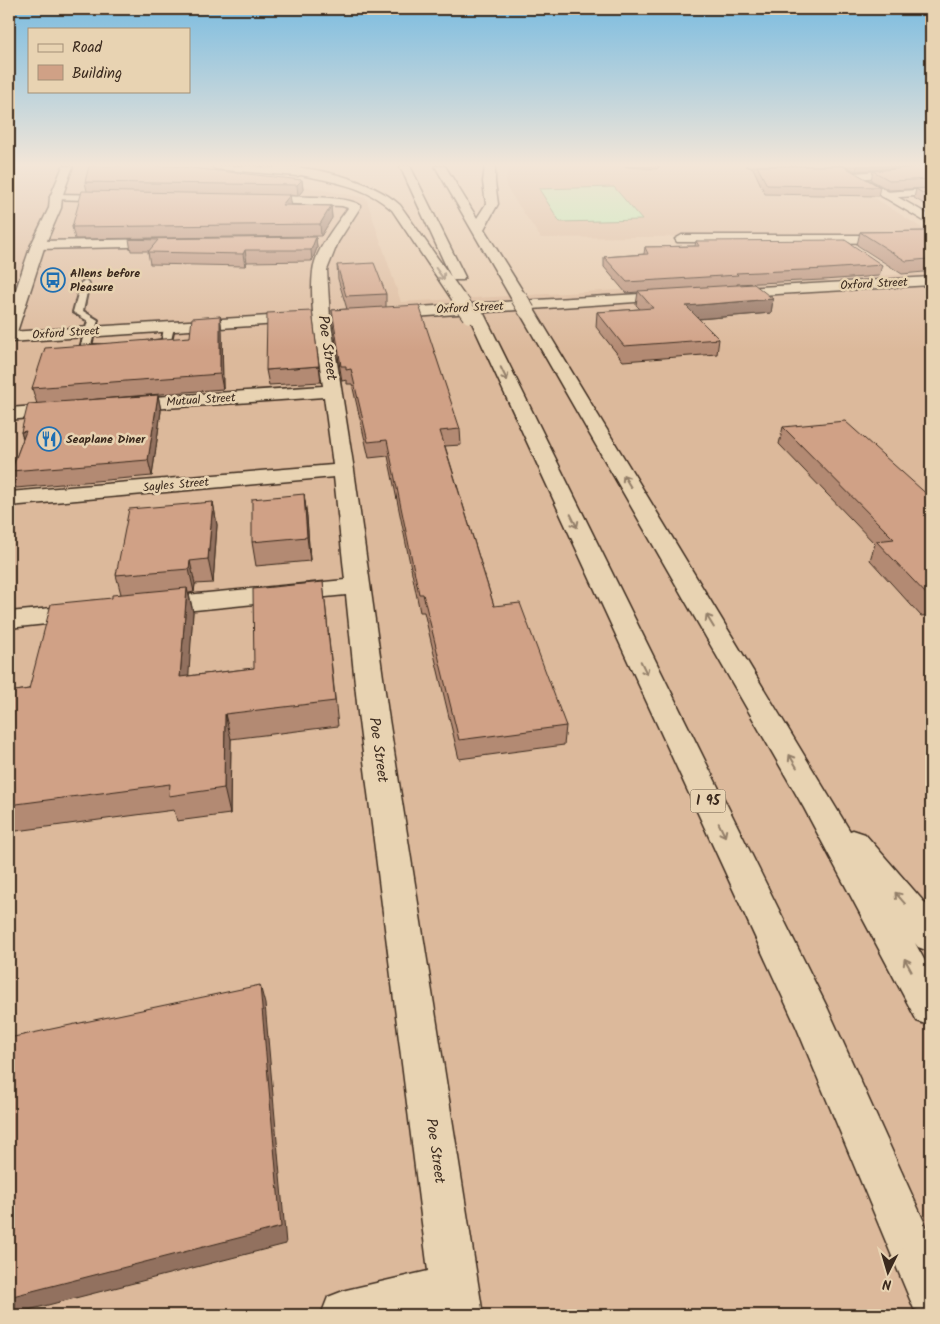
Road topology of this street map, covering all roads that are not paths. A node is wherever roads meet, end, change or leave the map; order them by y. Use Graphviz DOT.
graph roads {
  1 [pos="45,228"];
  2 [pos="335,228"];
  3 [pos="410,228"];
  4 [pos="433,228"];
  5 [pos="478,228"];
  6 [pos="835,238"];
  7 [pos="931,239"];
  8 [pos="682,240"];
  9 [pos="183,243"];
  10 [pos="38,244"];
  11 [pos="860,255"];
  12 [pos="884,271"];
  13 [pos="931,281"];
  14 [pos="901,282"];
  15 [pos="85,283"];
  16 [pos="712,294"];
  17 [pos="692,295"];
  18 [pos="472,313"];
  19 [pos="372,314"];
  20 [pos="332,317"];
  21 [pos="169,327"];
  22 [pos="90,331"];
  23 [pos="9,332"];
  24 [pos="9,337"];
  25 [pos="140,344"];
  26 [pos="113,346"];
  27 [pos="333,391"];
  28 [pos="101,406"];
  29 [pos="82,408"];
  30 [pos="9,414"];
  31 [pos="344,470"];
  32 [pos="9,499"];
  33 [pos="357,586"];
  34 [pos="135,608"];
  35 [pos="106,611"];
  36 [pos="9,620"];
  37 [pos="818,803"];
  38 [pos="931,936"];
  39 [pos="931,1008"];
  40 [pos="931,1292"];
  41 [pos="456,1302"];
  42 [pos="346,1315"];
  1 -- 10 [label="main road"];
  2 -- 20 [label="main road, Poe Street"];
  3 -- 18 [label="main road, one-way"];
  4 -- 18 [label="main road, I 95"];
  37 -- 5 [label="main road, one-way"];
  6 -- 7 [label="main road"];
  6 -- 8 [label="main road"];
  6 -- 11 [label="main road"];
  9 -- 10 [label="main road"];
  10 -- 23 [label="main road"];
  12 -- 14 [label="main road"];
  13 -- 14 [label="main road, Oxford Street"];
  14 -- 16 [label="main road, Oxford Street"];
  15 -- 22 [label="lane"];
  17 -- 19 [label="main road, Oxford Street"];
  18 -- 40 [label="main road, I 95, one-way"];
  20 -- 21 [label="main road, Oxford Street"];
  20 -- 27 [label="main road, Poe Street"];
  21 -- 22 [label="main road, Oxford Street"];
  21 -- 25 [label="lane"];
  22 -- 24 [label="main road, Oxford Street"];
  22 -- 26 [label="lane"];
  27 -- 28 [label="main road, Mutual Street"];
  27 -- 31 [label="main road, Poe Street"];
  29 -- 30 [label="main road"];
  31 -- 32 [label="main road, Sayles Street"];
  31 -- 33 [label="main road, Poe Street"];
  33 -- 34 [label="main road"];
  33 -- 41 [label="main road, Poe Street"];
  35 -- 36 [label="main road"];
  38 -- 37 [label="main road, one-way"];
  39 -- 37 [label="main road, one-way"];
  41 -- 42 [label="main road"];
}
